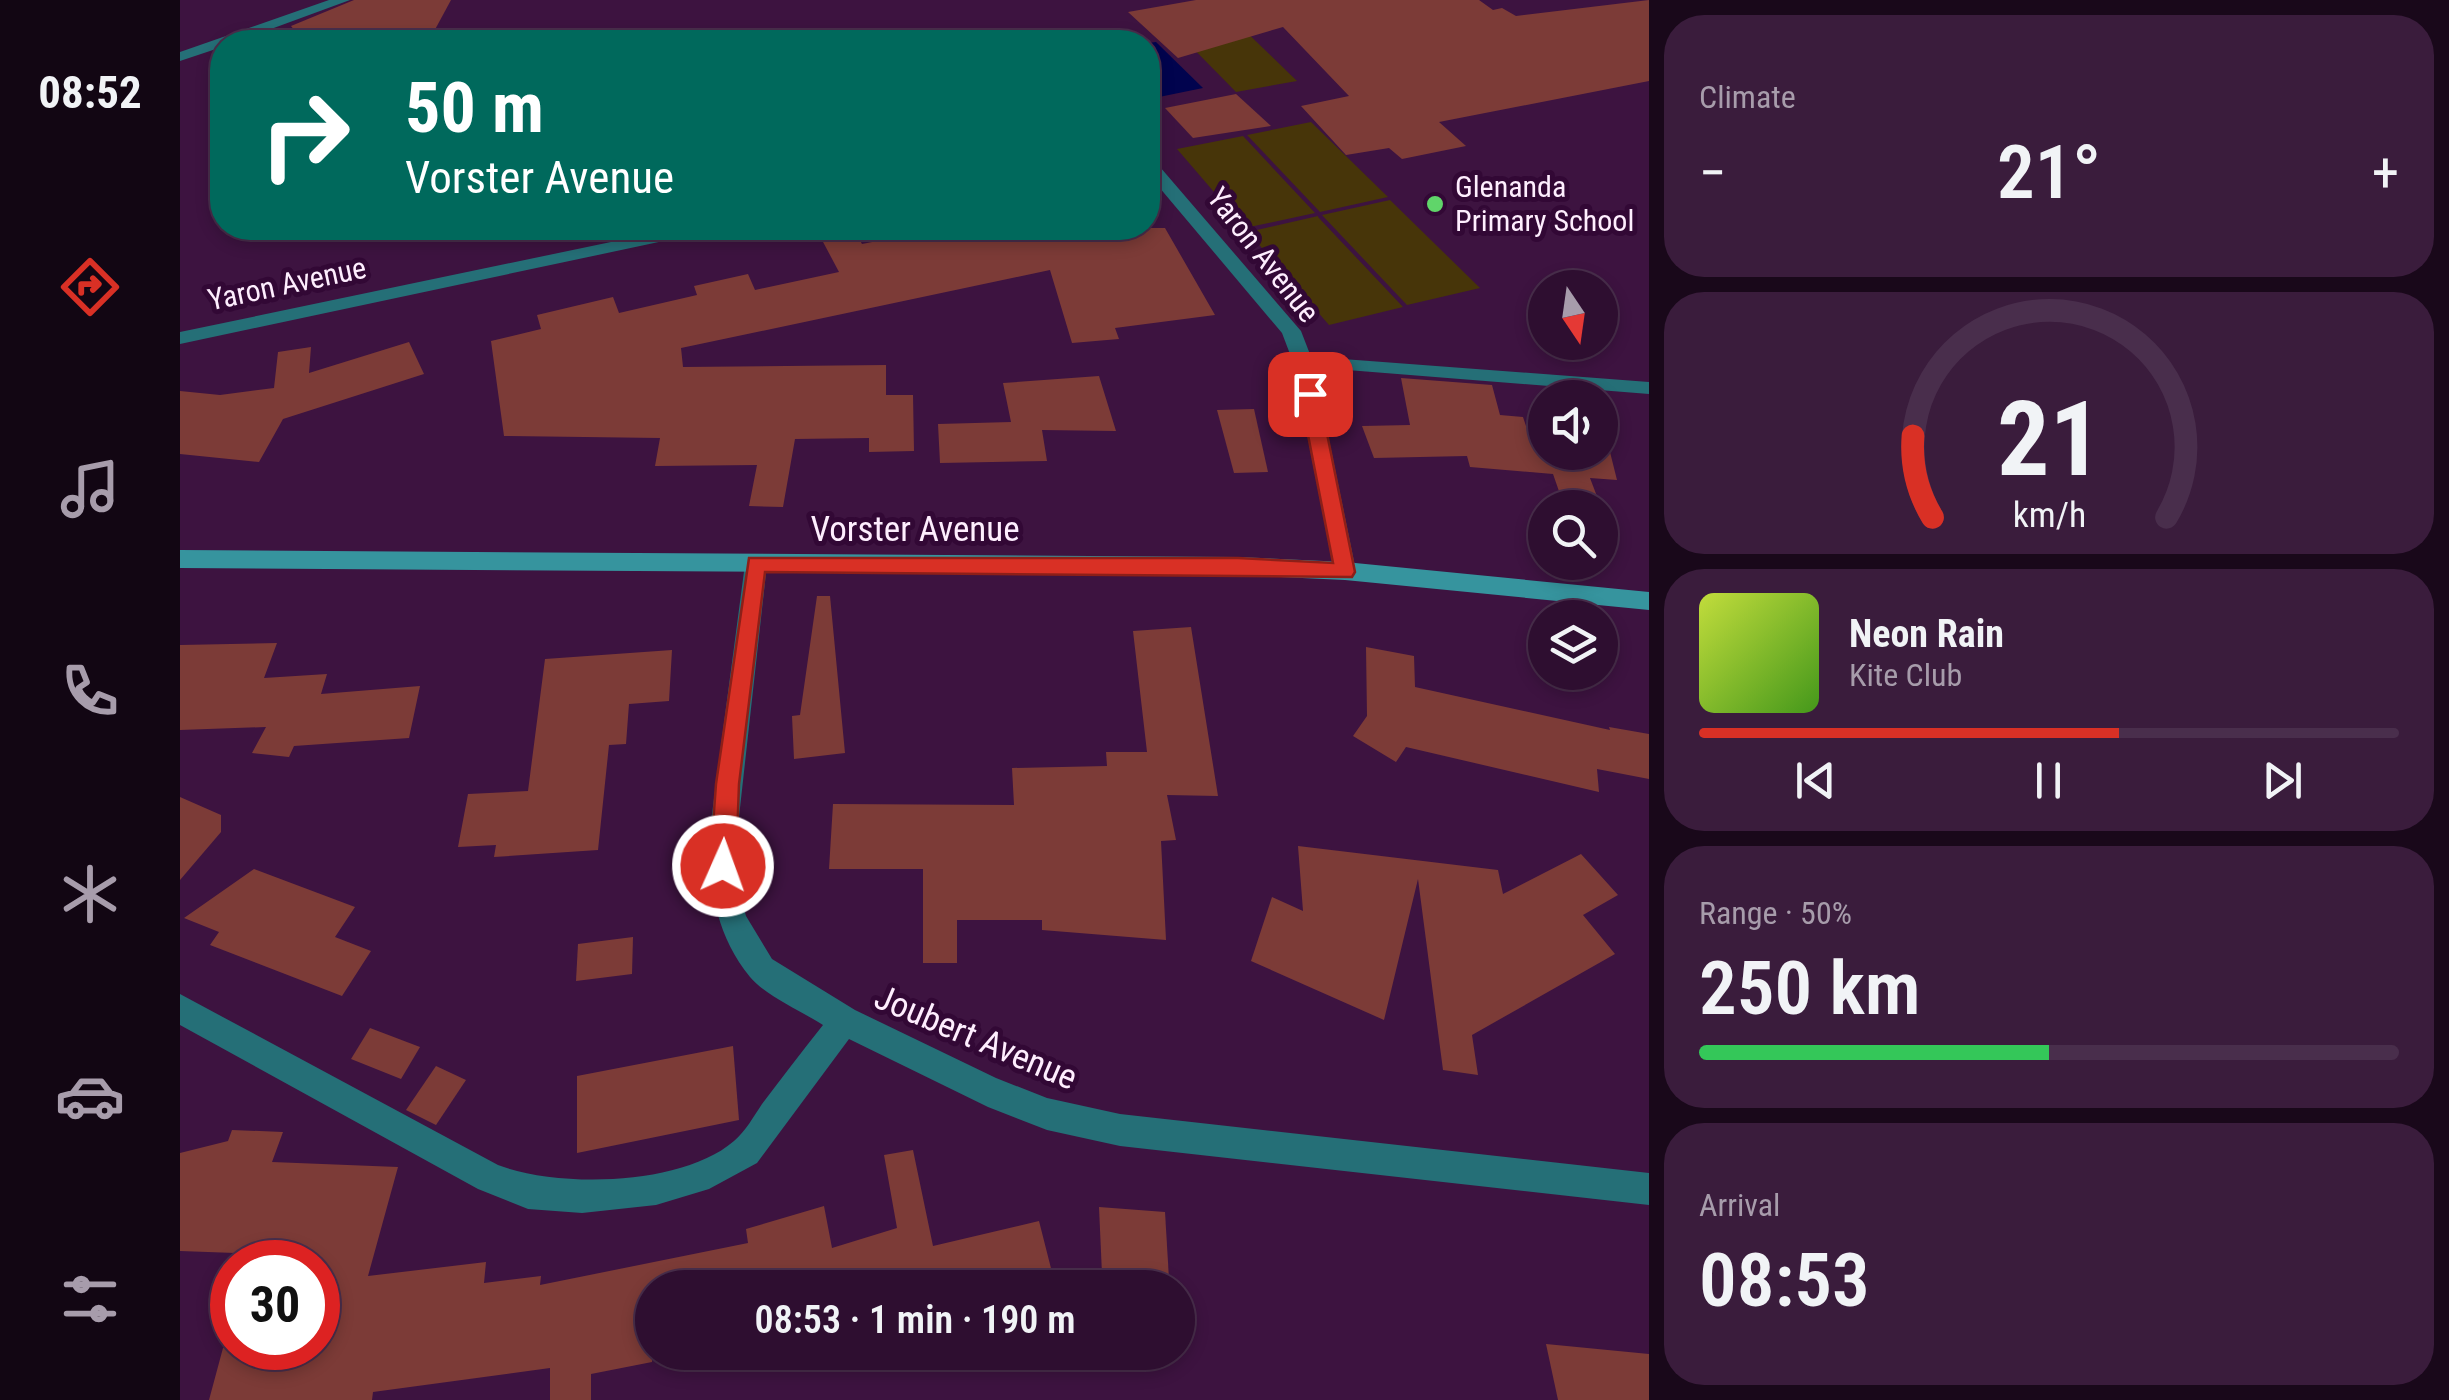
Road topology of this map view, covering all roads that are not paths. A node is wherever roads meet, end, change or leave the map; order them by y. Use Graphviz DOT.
graph roads {
  1 [pos="343,0"];
  2 [pos="257,30"];
  3 [pos="210,47"];
  4 [pos="180,57"];
  5 [pos="1160,178"];
  6 [pos="644,240"];
  7 [pos="180,338"];
  8 [pos="1303,362"];
  9 [pos="1649,388"];
  10 [pos="180,559"];
  11 [pos="756,564"];
  12 [pos="1345,572"];
  13 [pos="1649,600"];
  14 [pos="180,1009"];
  15 [pos="844,1021"];
  16 [pos="1649,1189"];
  1 -- 2 [label="street"];
  3 -- 4 [label="street"];
  5 -- 8 [label="street, Yaron Avenue"];
  6 -- 7 [label="street, Yaron Avenue"];
  8 -- 9 [label="lane"];
  8 -- 12 [label="street, Yaron Avenue"];
  10 -- 11 [label="main road, Vorster Avenue"];
  11 -- 12 [label="main road, Vorster Avenue"];
  11 -- 15 [label="street, Joubert Avenue"];
  12 -- 13 [label="main road, Vorster Avenue"];
  14 -- 15 [label="street"];
  15 -- 16 [label="street, Joubert Avenue"];
}
